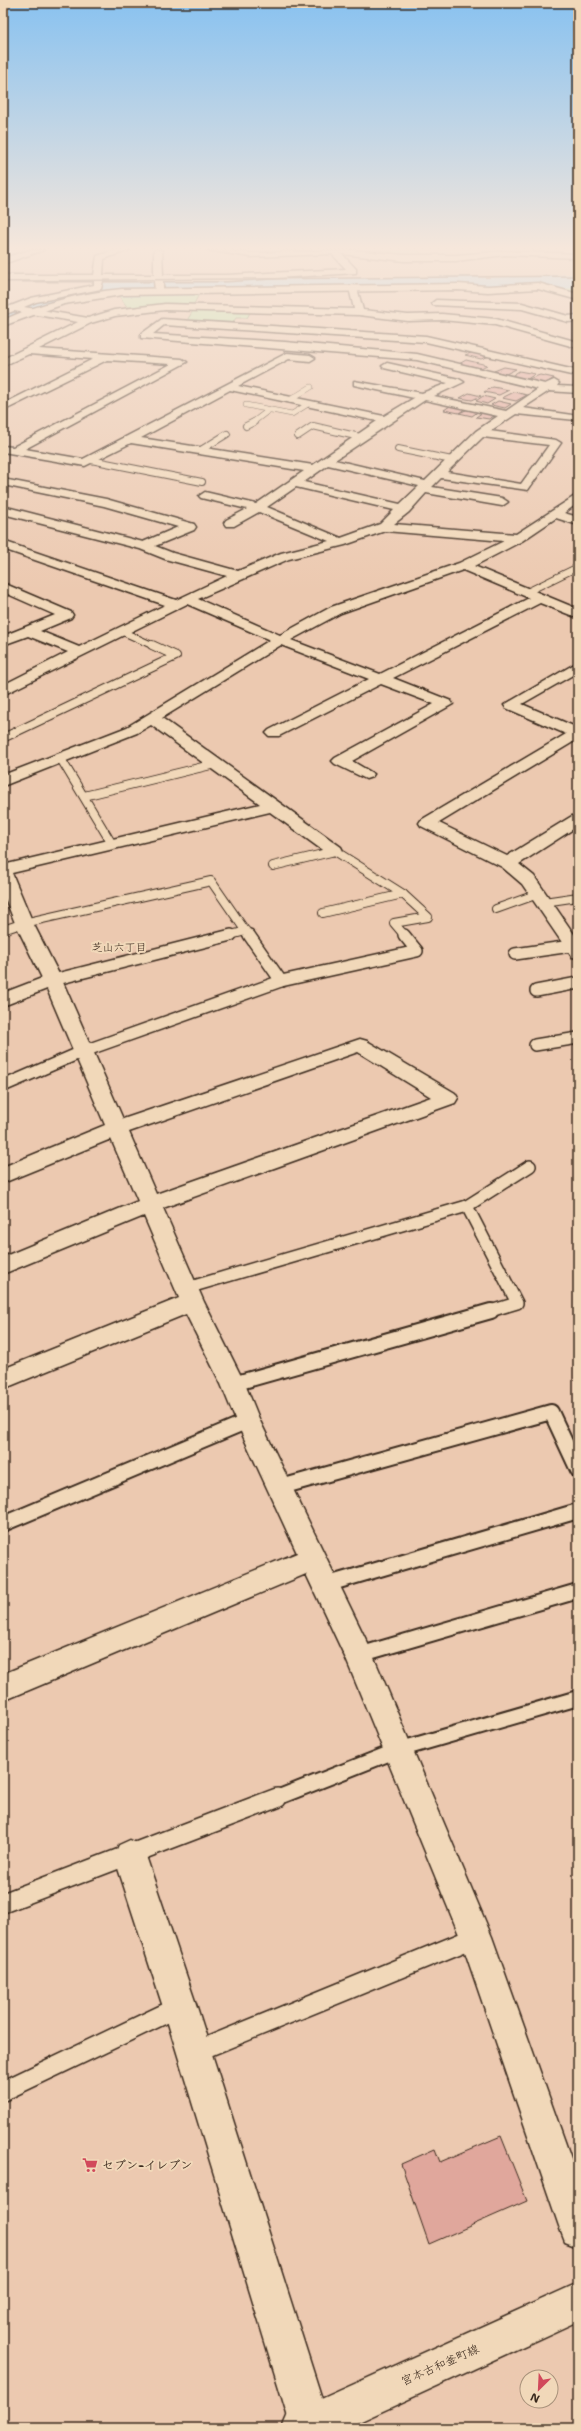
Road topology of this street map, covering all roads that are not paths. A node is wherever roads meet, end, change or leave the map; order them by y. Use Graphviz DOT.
graph roads {
  1 [pos="91,363"];
  2 [pos="179,363"];
  3 [pos="273,363"];
  4 [pos="444,363"];
  5 [pos="533,363"];
  6 [pos="387,366"];
  7 [pos="573,373"];
  8 [pos="358,383"];
  9 [pos="228,387"];
  10 [pos="311,387"];
  11 [pos="547,388"];
  12 [pos="578,390"];
  13 [pos="424,396"];
  14 [pos="290,400"];
  15 [pos="308,404"];
  16 [pos="246,405"];
  17 [pos="3,408"];
  18 [pos="269,410"];
  19 [pos="509,412"];
  20 [pos="572,417"];
  21 [pos="386,420"];
  22 [pos="246,426"];
  23 [pos="480,433"];
  24 [pos="227,434"];
  25 [pos="298,436"];
  26 [pos="360,437"];
  27 [pos="133,440"];
  28 [pos="8,450"];
  29 [pos="201,450"];
  30 [pos="398,450"];
  31 [pos="91,460"];
  32 [pos="452,460"];
  33 [pos="324,461"];
  34 [pos="314,469"];
  35 [pos="438,474"];
  36 [pos="3,482"];
  37 [pos="202,482"];
  38 [pos="294,483"];
  39 [pos="426,487"];
  40 [pos="205,496"];
  41 [pos="578,498"];
  42 [pos="502,502"];
  43 [pos="258,508"];
  44 [pos="405,509"];
  45 [pos="3,510"];
  46 [pos="554,514"];
  47 [pos="578,521"];
  48 [pos="230,523"];
  49 [pos="384,528"];
  50 [pos="518,538"];
  51 [pos="342,542"];
  52 [pos="3,545"];
  53 [pos="144,546"];
  54 [pos="464,566"];
  55 [pos="578,567"];
  56 [pos="239,575"];
  57 [pos="3,587"];
  58 [pos="534,595"];
  59 [pos="25,597"];
  60 [pos="10,602"];
  61 [pos="181,602"];
  62 [pos="576,611"];
  63 [pos="121,630"];
  64 [pos="29,631"];
  65 [pos="280,640"];
  66 [pos="3,641"];
  67 [pos="80,652"];
  68 [pos="578,666"];
  69 [pos="381,678"];
  70 [pos="3,691"];
  71 [pos="153,719"];
  72 [pos="274,733"];
  73 [pos="578,733"];
  74 [pos="3,738"];
  75 [pos="61,759"];
  76 [pos="215,764"];
  77 [pos="366,774"];
  78 [pos="3,781"];
  79 [pos="84,796"];
  80 [pos="274,806"];
  81 [pos="578,819"];
  82 [pos="112,844"];
  83 [pos="335,851"];
  84 [pos="508,863"];
  85 [pos="273,866"];
  86 [pos="3,871"];
  87 [pos="403,894"];
  88 [pos="578,897"];
  89 [pos="541,898"];
  90 [pos="496,909"];
  91 [pos="323,913"];
  92 [pos="13,927"];
  93 [pos="246,930"];
  94 [pos="576,948"];
  95 [pos="515,954"];
  96 [pos="53,980"];
  97 [pos="281,981"];
  98 [pos="578,983"];
  99 [pos="536,991"];
  100 [pos="3,1000"];
  101 [pos="578,1038"];
  102 [pos="535,1045"];
  103 [pos="84,1051"];
  104 [pos="3,1086"];
  105 [pos="118,1128"];
  106 [pos="530,1166"];
  107 [pos="3,1175"];
  108 [pos="149,1205"];
  109 [pos="467,1206"];
  110 [pos="3,1266"];
  111 [pos="190,1295"];
  112 [pos="3,1379"];
  113 [pos="233,1384"];
  114 [pos="248,1421"];
  115 [pos="578,1470"];
  116 [pos="281,1487"];
  117 [pos="578,1511"];
  118 [pos="3,1524"];
  119 [pos="314,1558"];
  120 [pos="325,1585"];
  121 [pos="578,1591"];
  122 [pos="359,1655"];
  123 [pos="3,1688"];
  124 [pos="578,1698"];
  125 [pos="398,1750"];
  126 [pos="130,1856"];
  127 [pos="3,1903"];
  128 [pos="476,1937"];
  129 [pos="180,2007"];
  130 [pos="194,2052"];
  131 [pos="3,2091"];
  132 [pos="578,2229"];
  133 [pos="578,2302"];
  134 [pos="306,2426"];
  1 -- 17 [label="street"];
  2 -- 28 [label="street"];
  3 -- 9 [label="street"];
  4 -- 11 [label="street"];
  5 -- 7 [label="street"];
  6 -- 13 [label="street"];
  7 -- 11 [label="street"];
  8 -- 13 [label="street"];
  9 -- 14 [label="street"];
  9 -- 27 [label="street"];
  10 -- 14 [label="lane"];
  11 -- 12 [label="street"];
  11 -- 19 [label="street"];
  13 -- 19 [label="street"];
  13 -- 21 [label="street"];
  14 -- 15 [label="street"];
  15 -- 18 [label="lane"];
  15 -- 21 [label="street"];
  16 -- 18 [label="lane"];
  18 -- 22 [label="lane"];
  19 -- 20 [label="street"];
  19 -- 23 [label="street"];
  21 -- 26 [label="street"];
  23 -- 32 [label="street"];
  23 -- 35 [label="street"];
  24 -- 29 [label="lane"];
  25 -- 26 [label="lane"];
  26 -- 33 [label="street"];
  27 -- 29 [label="street"];
  27 -- 31 [label="street"];
  28 -- 31 [label="street"];
  29 -- 34 [label="street"];
  30 -- 32 [label="lane"];
  31 -- 37 [label="lane"];
  32 -- 35 [label="street"];
  33 -- 34 [label="street"];
  33 -- 39 [label="street"];
  34 -- 38 [label="street"];
  35 -- 39 [label="street"];
  36 -- 53 [label="street"];
  38 -- 43 [label="street"];
  38 -- 44 [label="street"];
  39 -- 42 [label="street"];
  39 -- 44 [label="street"];
  40 -- 43 [label="street"];
  41 -- 46 [label="street"];
  43 -- 48 [label="street"];
  43 -- 51 [label="street"];
  44 -- 49 [label="street"];
  45 -- 53 [label="street"];
  46 -- 47 [label="street"];
  46 -- 50 [label="street"];
  49 -- 50 [label="street"];
  49 -- 51 [label="street"];
  50 -- 54 [label="street"];
  51 -- 56 [label="street"];
  52 -- 61 [label="street"];
  53 -- 56 [label="street"];
  54 -- 58 [label="street"];
  54 -- 65 [label="street"];
  55 -- 58 [label="lane"];
  56 -- 61 [label="street"];
  57 -- 59 [label="street"];
  58 -- 62 [label="street"];
  58 -- 69 [label="street"];
  59 -- 60 [label="street"];
  59 -- 64 [label="street"];
  61 -- 63 [label="street"];
  61 -- 65 [label="street"];
  63 -- 67 [label="street"];
  63 -- 74 [label="lane"];
  64 -- 66 [label="street"];
  64 -- 67 [label="street"];
  65 -- 69 [label="street"];
  65 -- 71 [label="street"];
  67 -- 70 [label="street"];
  68 -- 73 [label="street"];
  69 -- 72 [label="street"];
  69 -- 77 [label="street"];
  71 -- 75 [label="street"];
  71 -- 76 [label="street"];
  73 -- 84 [label="street"];
  75 -- 78 [label="street"];
  75 -- 79 [label="lane"];
  76 -- 79 [label="lane"];
  76 -- 80 [label="street"];
  79 -- 82 [label="lane"];
  80 -- 82 [label="street"];
  80 -- 83 [label="street"];
  81 -- 84 [label="street"];
  82 -- 86 [label="street"];
  83 -- 85 [label="lane"];
  83 -- 87 [label="lane"];
  84 -- 89 [label="street"];
  86 -- 92 [label="street"];
  87 -- 91 [label="lane"];
  87 -- 97 [label="lane"];
  88 -- 89 [label="lane"];
  89 -- 90 [label="lane"];
  89 -- 94 [label="street"];
  92 -- 93 [label="lane"];
  92 -- 96 [label="street"];
  93 -- 96 [label="lane"];
  93 -- 97 [label="lane"];
  94 -- 95 [label="lane"];
  96 -- 100 [label="street"];
  96 -- 103 [label="street"];
  97 -- 103 [label="lane"];
  98 -- 99 [label="lane"];
  101 -- 102 [label="lane"];
  103 -- 104 [label="lane"];
  103 -- 105 [label="street"];
  105 -- 107 [label="street"];
  105 -- 108 [label="street"];
  105 -- 108 [label="street"];
  106 -- 109 [label="lane"];
  108 -- 110 [label="street"];
  108 -- 111 [label="street"];
  109 -- 111 [label="lane"];
  109 -- 113 [label="lane"];
  111 -- 112 [label="street"];
  111 -- 113 [label="street"];
  113 -- 114 [label="street"];
  114 -- 116 [label="street"];
  114 -- 118 [label="lane"];
  115 -- 116 [label="lane"];
  116 -- 119 [label="street"];
  117 -- 120 [label="lane"];
  119 -- 120 [label="street"];
  119 -- 123 [label="street"];
  120 -- 122 [label="street"];
  121 -- 122 [label="lane"];
  122 -- 125 [label="street"];
  124 -- 125 [label="lane"];
  125 -- 126 [label="lane"];
  125 -- 128 [label="street"];
  126 -- 127 [label="lane"];
  126 -- 129 [label="street"];
  128 -- 130 [label="lane"];
  128 -- 132 [label="street"];
  129 -- 130 [label="street"];
  129 -- 131 [label="lane"];
  130 -- 134 [label="street"];
  133 -- 134 [label="street, 宮本古和釜町線"];
}
